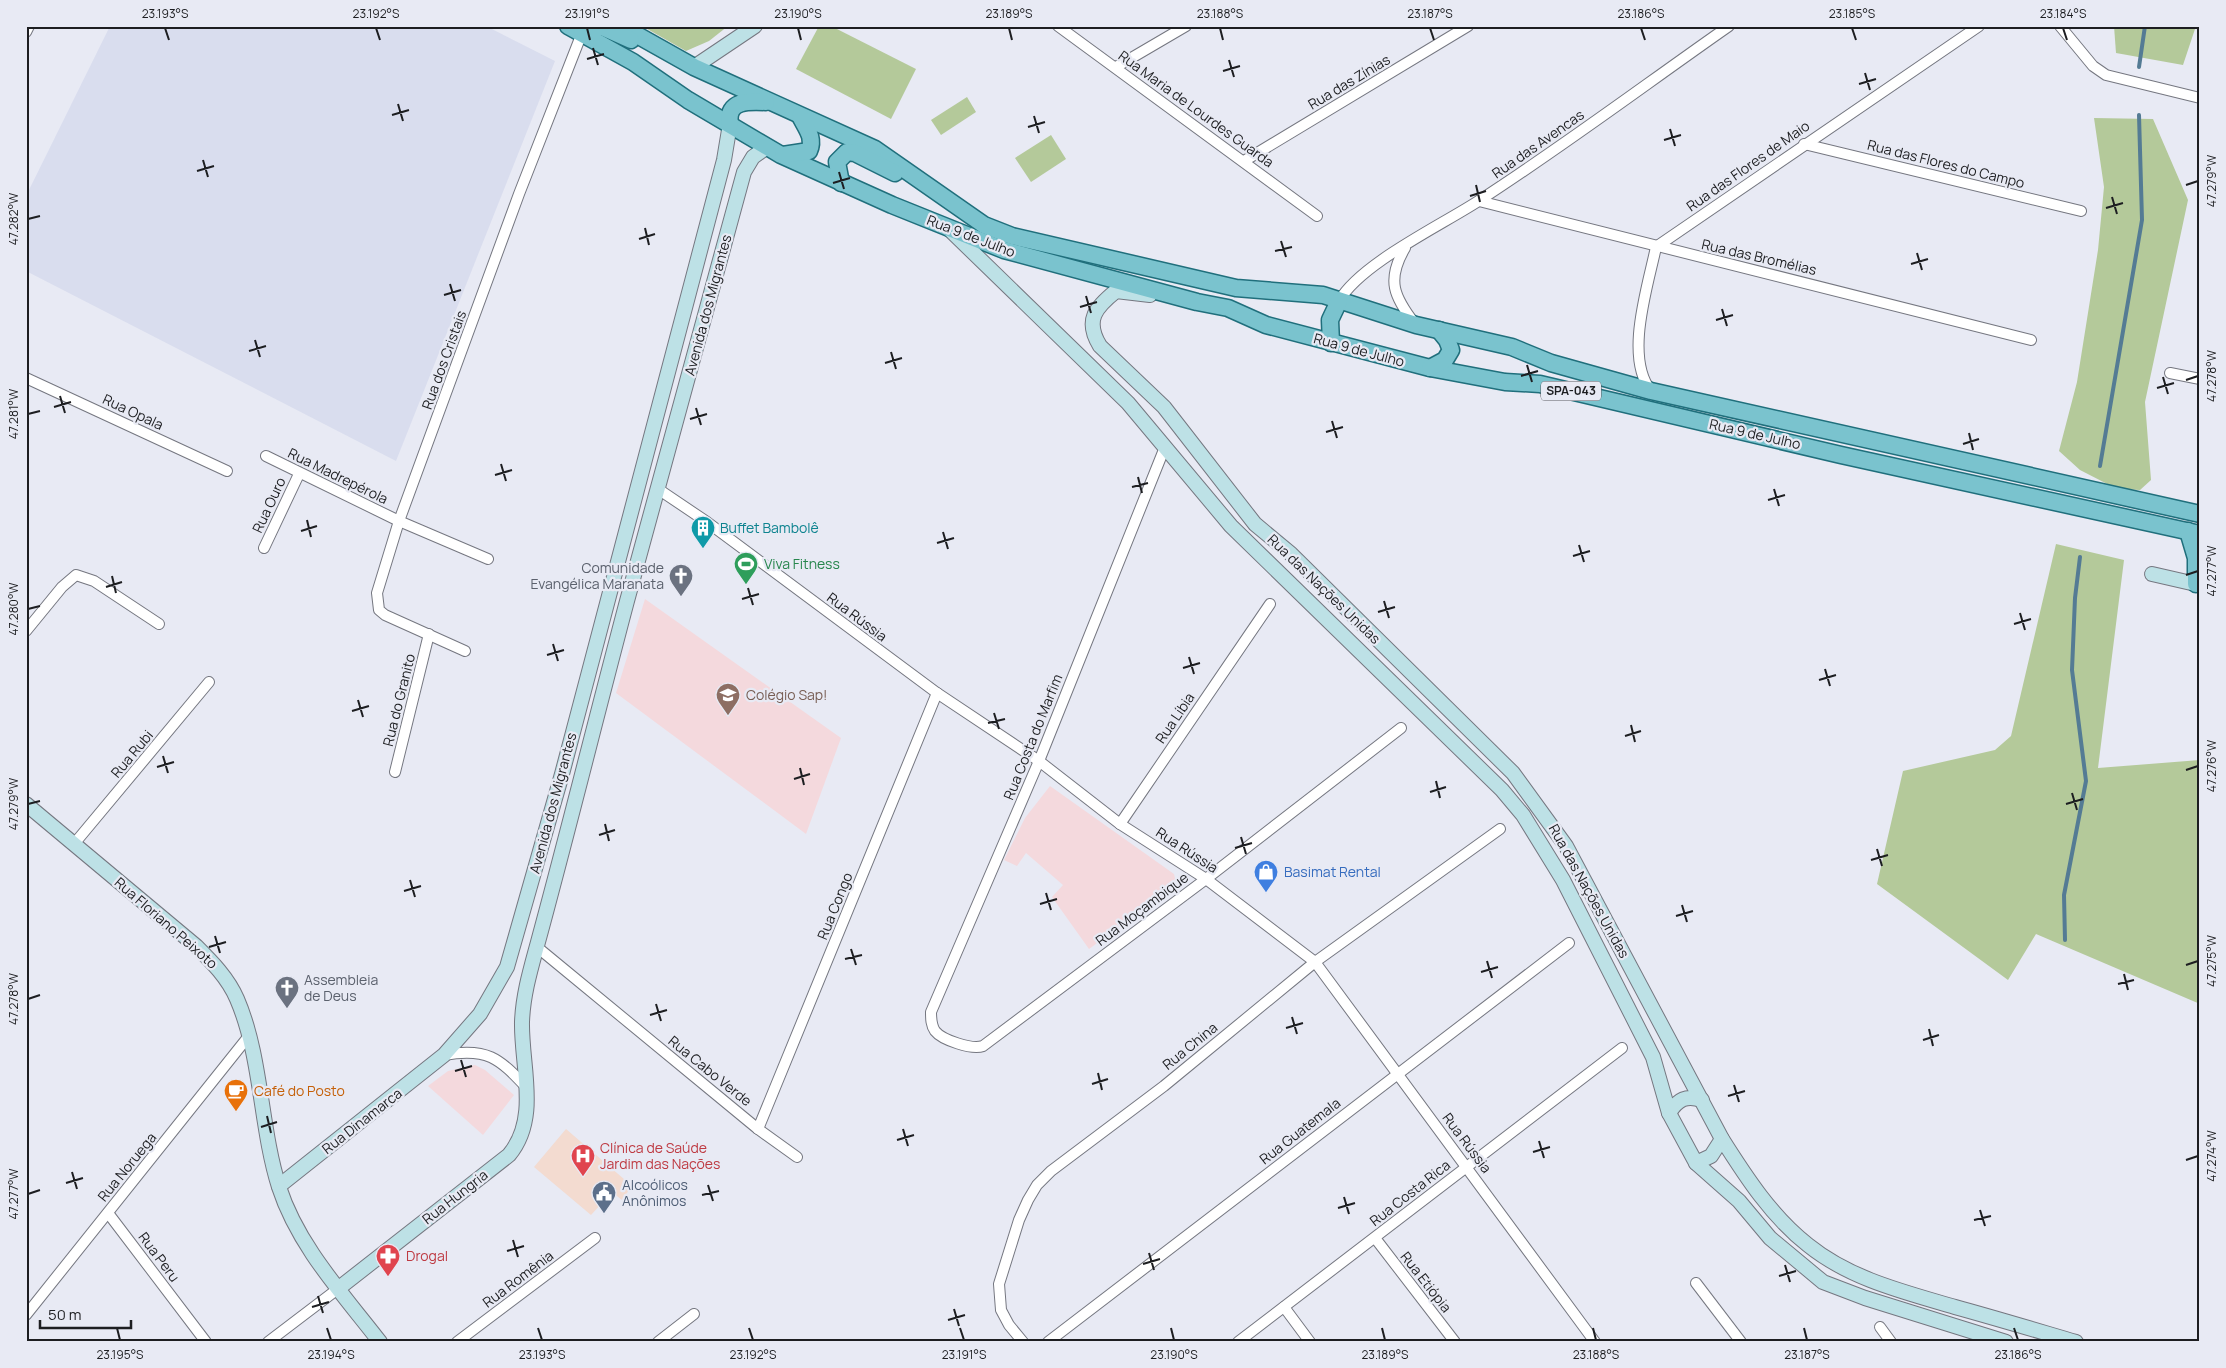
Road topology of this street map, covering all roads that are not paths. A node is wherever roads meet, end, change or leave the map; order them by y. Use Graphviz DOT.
graph roads {
  1 [pos="29,26"];
  2 [pos="622,26"];
  3 [pos="755,26"];
  4 [pos="1058,26"];
  5 [pos="1186,26"];
  6 [pos="1468,26"];
  7 [pos="1729,26"];
  8 [pos="1979,26"];
  9 [pos="2060,26"];
  10 [pos="575,30"];
  11 [pos="26,32"];
  12 [pos="656,47"];
  13 [pos="694,67"];
  14 [pos="1116,67"];
  15 [pos="2200,98"];
  16 [pos="774,103"];
  17 [pos="800,116"];
  18 [pos="730,124"];
  19 [pos="1804,144"];
  20 [pos="774,151"];
  21 [pos="1244,161"];
  22 [pos="841,183"];
  23 [pos="1479,201"];
  24 [pos="2081,211"];
  25 [pos="1317,216"];
  26 [pos="984,225"];
  27 [pos="949,229"];
  28 [pos="1408,244"];
  29 [pos="1656,247"];
  30 [pos="1340,301"];
  31 [pos="1197,302"];
  32 [pos="1416,325"];
  33 [pos="1439,330"];
  34 [pos="2032,340"];
  35 [pos="1331,343"];
  36 [pos="1430,368"];
  37 [pos="2170,373"];
  38 [pos="667,374"];
  39 [pos="26,378"];
  40 [pos="2200,379"];
  41 [pos="1651,391"];
  42 [pos="1165,447"];
  43 [pos="266,456"];
  44 [pos="228,471"];
  45 [pos="664,471"];
  46 [pos="299,474"];
  47 [pos="658,489"];
  48 [pos="2200,514"];
  49 [pos="399,521"];
  50 [pos="2194,532"];
  51 [pos="625,533"];
  52 [pos="264,548"];
  53 [pos="488,559"];
  54 [pos="2152,574"];
  55 [pos="2198,585"];
  56 [pos="1270,604"];
  57 [pos="159,624"];
  58 [pos="26,630"];
  59 [pos="429,634"];
  60 [pos="465,651"];
  61 [pos="607,677"];
  62 [pos="209,682"];
  63 [pos="937,693"];
  64 [pos="574,725"];
  65 [pos="1401,728"];
  66 [pos="592,738"];
  67 [pos="1039,761"];
  68 [pos="395,772"];
  69 [pos="562,774"];
  70 [pos="581,784"];
  71 [pos="26,804"];
  72 [pos="1120,824"];
  73 [pos="1500,829"];
  74 [pos="74,844"];
  75 [pos="1206,879"];
  76 [pos="1569,943"];
  77 [pos="537,947"];
  78 [pos="1315,962"];
  79 [pos="939,1036"];
  80 [pos="248,1037"];
  81 [pos="1622,1048"];
  82 [pos="444,1055"];
  83 [pos="1396,1074"];
  84 [pos="527,1088"];
  85 [pos="1702,1100"];
  86 [pos="1669,1113"];
  87 [pos="758,1129"];
  88 [pos="1722,1139"];
  89 [pos="797,1157"];
  90 [pos="1696,1163"];
  91 [pos="1467,1166"];
  92 [pos="279,1186"];
  93 [pos="108,1213"];
  94 [pos="595,1238"];
  95 [pos="1375,1238"];
  96 [pos="1696,1283"];
  97 [pos="338,1288"];
  98 [pos="1284,1307"];
  99 [pos="694,1314"];
  100 [pos="26,1315"];
  101 [pos="1880,1327"];
  102 [pos="206,1342"];
  103 [pos="268,1342"];
  104 [pos="380,1342"];
  105 [pos="457,1342"];
  106 [pos="658,1342"];
  107 [pos="1023,1342"];
  108 [pos="1048,1342"];
  109 [pos="1238,1342"];
  110 [pos="1310,1342"];
  111 [pos="1455,1342"];
  112 [pos="1595,1342"];
  113 [pos="1741,1342"];
  114 [pos="1891,1342"];
  115 [pos="2006,1342"];
  116 [pos="2076,1342"];
  1 -- 11 [label="street"];
  2 -- 12 [label="main road, Rua 9 de Julho"];
  3 -- 13 [label="street"];
  4 -- 14 [label="street, Rua Maria de Lourdes Guarda"];
  5 -- 14 [label="street"];
  6 -- 21 [label="street, Rua das Zínias"];
  7 -- 23 [label="street, Rua das Avencas"];
  8 -- 19 [label="street, Rua das Flores de Maio"];
  9 -- 15 [label="street"];
  10 -- 12 [label="main road"];
  10 -- 18 [label="main road, Rua 9 de Julho"];
  10 -- 49 [label="street, Rua dos Cristais"];
  12 -- 13 [label="main road, Rua 9 de Julho"];
  13 -- 16 [label="main road, Rua 9 de Julho"];
  14 -- 21 [label="street, Rua Maria de Lourdes Guarda"];
  16 -- 17 [label="main road, Rua 9 de Julho"];
  16 -- 18 [label="main road"];
  17 -- 20 [label="main road"];
  17 -- 26 [label="main road, Rua 9 de Julho"];
  18 -- 20 [label="main road, Rua 9 de Julho"];
  18 -- 38 [label="street, Avenida dos Migrantes"];
  19 -- 24 [label="street, Rua das Flores do Campo"];
  19 -- 29 [label="street, Rua das Flores de Maio"];
  20 -- 22 [label="main road, Rua 9 de Julho"];
  20 -- 45 [label="street, Avenida dos Migrantes"];
  21 -- 25 [label="street, Rua Maria de Lourdes Guarda"];
  22 -- 26 [label="main road"];
  22 -- 27 [label="main road, Rua 9 de Julho"];
  23 -- 28 [label="street, Rua das Avencas"];
  23 -- 29 [label="street, Rua das Bromélias"];
  26 -- 30 [label="main road, Rua 9 de Julho / SPA-043"];
  27 -- 31 [label="main road, Rua 9 de Julho / SPA-043"];
  27 -- 42 [label="street, Rua das Nações Unidas"];
  28 -- 30 [label="street, Rua das Avencas"];
  28 -- 32 [label="street"];
  29 -- 34 [label="street, Rua das Bromélias"];
  29 -- 41 [label="street"];
  30 -- 32 [label="main road, Rua 9 de Julho / SPA-043"];
  30 -- 35 [label="main road"];
  31 -- 35 [label="main road, Rua 9 de Julho / SPA-043"];
  31 -- 85 [label="street, Rua das Nações Unidas"];
  32 -- 33 [label="main road, Rua 9 de Julho / SPA-043"];
  33 -- 36 [label="main road"];
  33 -- 41 [label="main road, Rua 9 de Julho / SPA-043"];
  35 -- 36 [label="main road, Rua 9 de Julho / SPA-043"];
  36 -- 50 [label="main road, Rua 9 de Julho / SPA-043"];
  37 -- 40 [label="street"];
  38 -- 45 [label="street, Avenida dos Migrantes"];
  38 -- 51 [label="street, Avenida dos Migrantes"];
  39 -- 44 [label="street, Rua Opala"];
  41 -- 48 [label="main road, Rua 9 de Julho / SPA-043"];
  42 -- 67 [label="street, Rua Costa do Marfim"];
  42 -- 86 [label="street, Rua das Nações Unidas"];
  43 -- 46 [label="street, Rua Madrepérola"];
  45 -- 47 [label="street, Avenida dos Migrantes"];
  46 -- 49 [label="street, Rua Madrepérola"];
  46 -- 52 [label="street, Rua Ouro"];
  47 -- 61 [label="street, Avenida dos Migrantes"];
  47 -- 63 [label="street, Rua Rússia"];
  49 -- 53 [label="street, Rua Madrepérola"];
  49 -- 59 [label="street, Rua dos Cristais"];
  50 -- 55 [label="main road"];
  51 -- 61 [label="street, Avenida dos Migrantes"];
  51 -- 64 [label="street, Avenida dos Migrantes"];
  54 -- 55 [label="street"];
  56 -- 72 [label="street, Rua Líbia"];
  57 -- 58 [label="street"];
  59 -- 60 [label="street, Rua dos Cristais"];
  59 -- 68 [label="street, Rua do Granito"];
  61 -- 66 [label="street, Avenida dos Migrantes"];
  62 -- 74 [label="street, Rua Rubi"];
  63 -- 67 [label="street, Rua Rússia"];
  63 -- 87 [label="street, Rua Congo"];
  64 -- 66 [label="street"];
  64 -- 69 [label="street, Avenida dos Migrantes"];
  65 -- 75 [label="street, Rua Moçambique"];
  66 -- 70 [label="street, Avenida dos Migrantes"];
  67 -- 72 [label="street, Rua Rússia"];
  67 -- 79 [label="street, Rua Costa do Marfim"];
  69 -- 70 [label="street"];
  69 -- 82 [label="street, Avenida dos Migrantes"];
  70 -- 77 [label="street, Avenida dos Migrantes"];
  71 -- 74 [label="street, Rua Floriano Peixoto"];
  72 -- 75 [label="street, Rua Rússia"];
  73 -- 78 [label="street, Rua China"];
  74 -- 80 [label="street, Rua Floriano Peixoto"];
  75 -- 78 [label="street, Rua Rússia"];
  75 -- 79 [label="street, Rua Moçambique"];
  76 -- 83 [label="street, Rua Guatemala"];
  77 -- 84 [label="street, Avenida dos Migrantes"];
  77 -- 87 [label="street, Rua Cabo Verde"];
  78 -- 83 [label="street, Rua Rússia"];
  78 -- 107 [label="street, Rua China"];
  80 -- 92 [label="street, Rua Floriano Peixoto"];
  80 -- 93 [label="street, Rua Noruega"];
  81 -- 91 [label="street, Rua Costa Rica"];
  82 -- 84 [label="street"];
  82 -- 92 [label="street, Rua Dinamarca"];
  83 -- 91 [label="street, Rua Rússia"];
  83 -- 108 [label="street, Rua Guatemala"];
  84 -- 97 [label="street, Rua Hungria"];
  85 -- 86 [label="street"];
  85 -- 88 [label="street, Rua das Nações Unidas"];
  86 -- 90 [label="street, Rua das Nações Unidas"];
  87 -- 89 [label="street, Rua Cabo Verde"];
  88 -- 90 [label="street"];
  88 -- 116 [label="street, Rua das Nações Unidas"];
  90 -- 115 [label="street, Rua das Nações Unidas"];
  91 -- 95 [label="street, Rua Costa Rica"];
  91 -- 112 [label="street, Rua Rússia"];
  92 -- 97 [label="street, Rua Floriano Peixoto"];
  93 -- 100 [label="street, Rua Noruega"];
  93 -- 102 [label="street, Rua Peru"];
  94 -- 105 [label="street, Rua Romênia"];
  95 -- 98 [label="street, Rua Costa Rica"];
  95 -- 111 [label="street, Rua Etiópia"];
  96 -- 113 [label="street"];
  97 -- 103 [label="street, Rua Hungria"];
  97 -- 104 [label="street, Rua Floriano Peixoto"];
  98 -- 109 [label="street, Rua Costa Rica"];
  98 -- 110 [label="street"];
  99 -- 106 [label="street"];
  101 -- 114 [label="street"];
}
